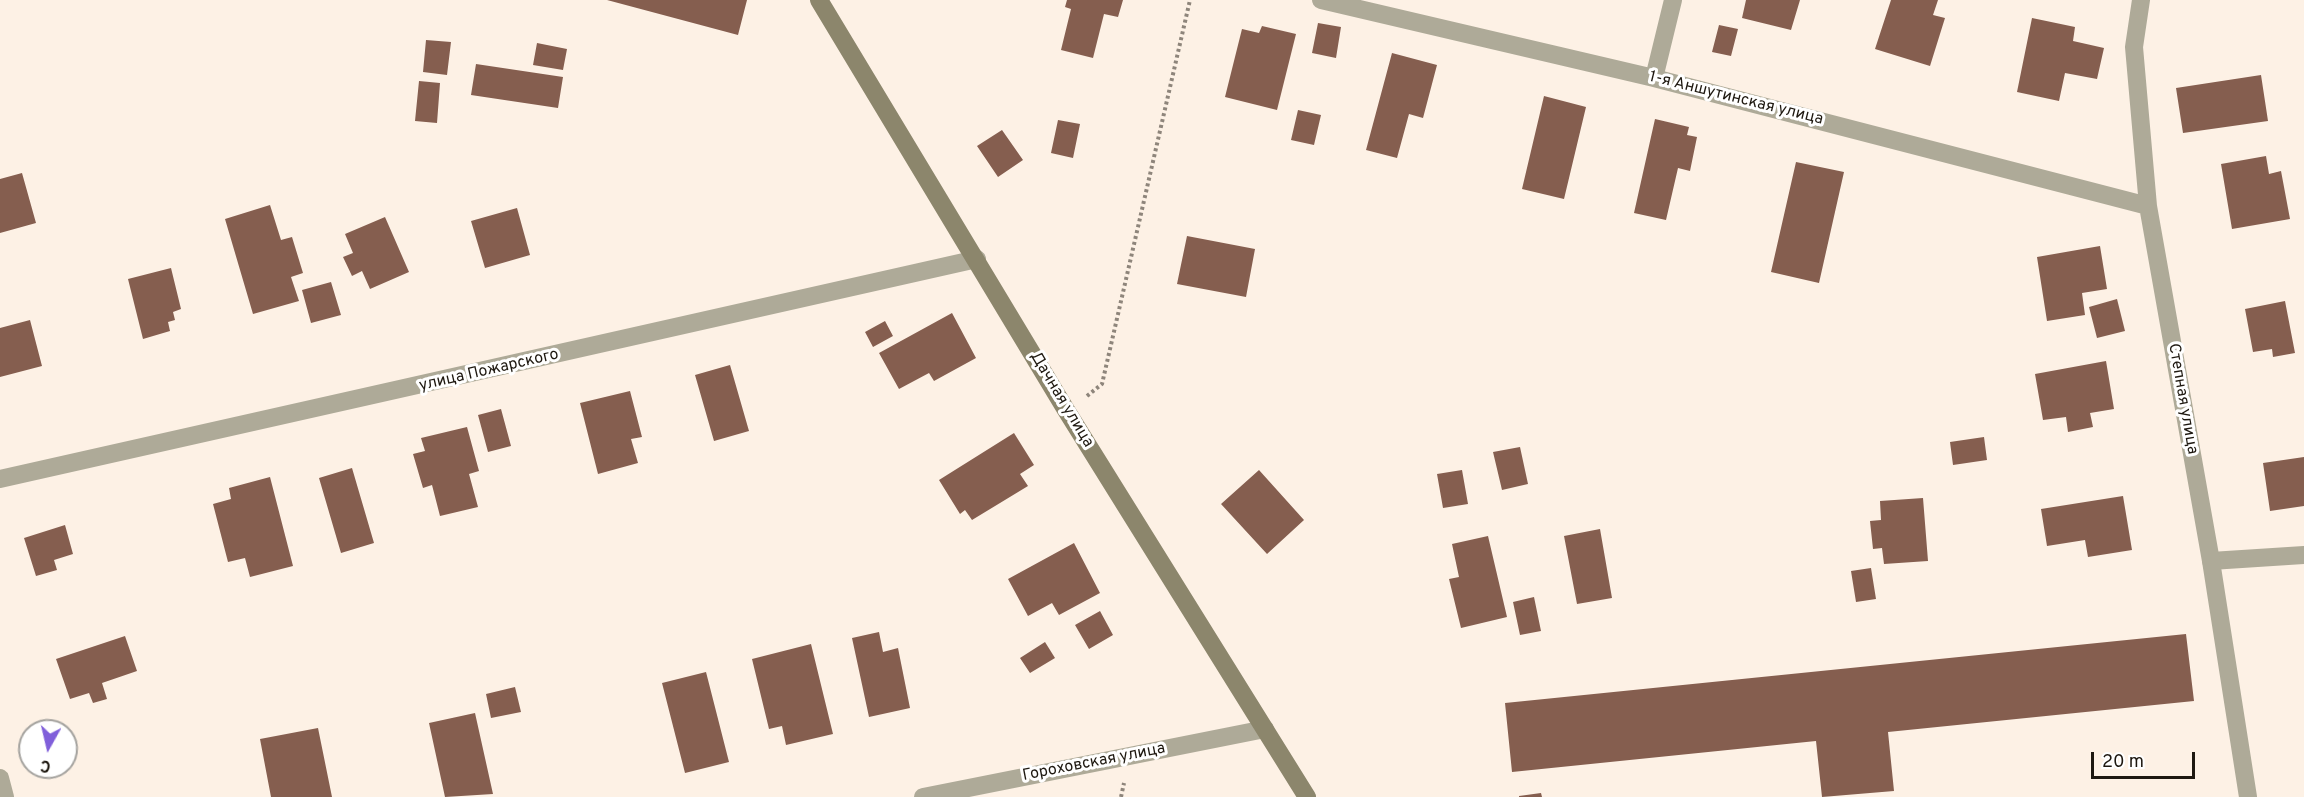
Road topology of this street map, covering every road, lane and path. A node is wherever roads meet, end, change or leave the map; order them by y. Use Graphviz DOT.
graph roads {
  1 [pos="819,0"];
  2 [pos="1190,0"];
  3 [pos="1321,0"];
  4 [pos="1673,0"];
  5 [pos="2141,0"];
  6 [pos="1654,78"];
  7 [pos="2148,206"];
  8 [pos="977,260"];
  9 [pos="1066,410"];
  10 [pos="0,479"];
  11 [pos="2304,555"];
  12 [pos="2211,561"];
  13 [pos="1265,729"];
  14 [pos="0,778"];
  15 [pos="5,797"];
  16 [pos="923,797"];
  17 [pos="1307,797"];
  18 [pos="2248,797"];
  1 -- 8 [label="street, Дачная улица"];
  2 -- 9 [label="path"];
  3 -- 6 [label="street, 1-я Аншутинская улица"];
  4 -- 6 [label="street"];
  5 -- 7 [label="street, Степная улица"];
  6 -- 7 [label="street, 1-я Аншутинская улица"];
  7 -- 12 [label="street, Степная улица"];
  8 -- 9 [label="street, Дачная улица"];
  8 -- 10 [label="street, улица Пожарского"];
  9 -- 13 [label="street, Дачная улица"];
  11 -- 12 [label="street"];
  12 -- 18 [label="street, Степная улица"];
  13 -- 16 [label="street, Гороховская улица"];
  13 -- 17 [label="street, Дачная улица"];
  14 -- 15 [label="street"];
}
